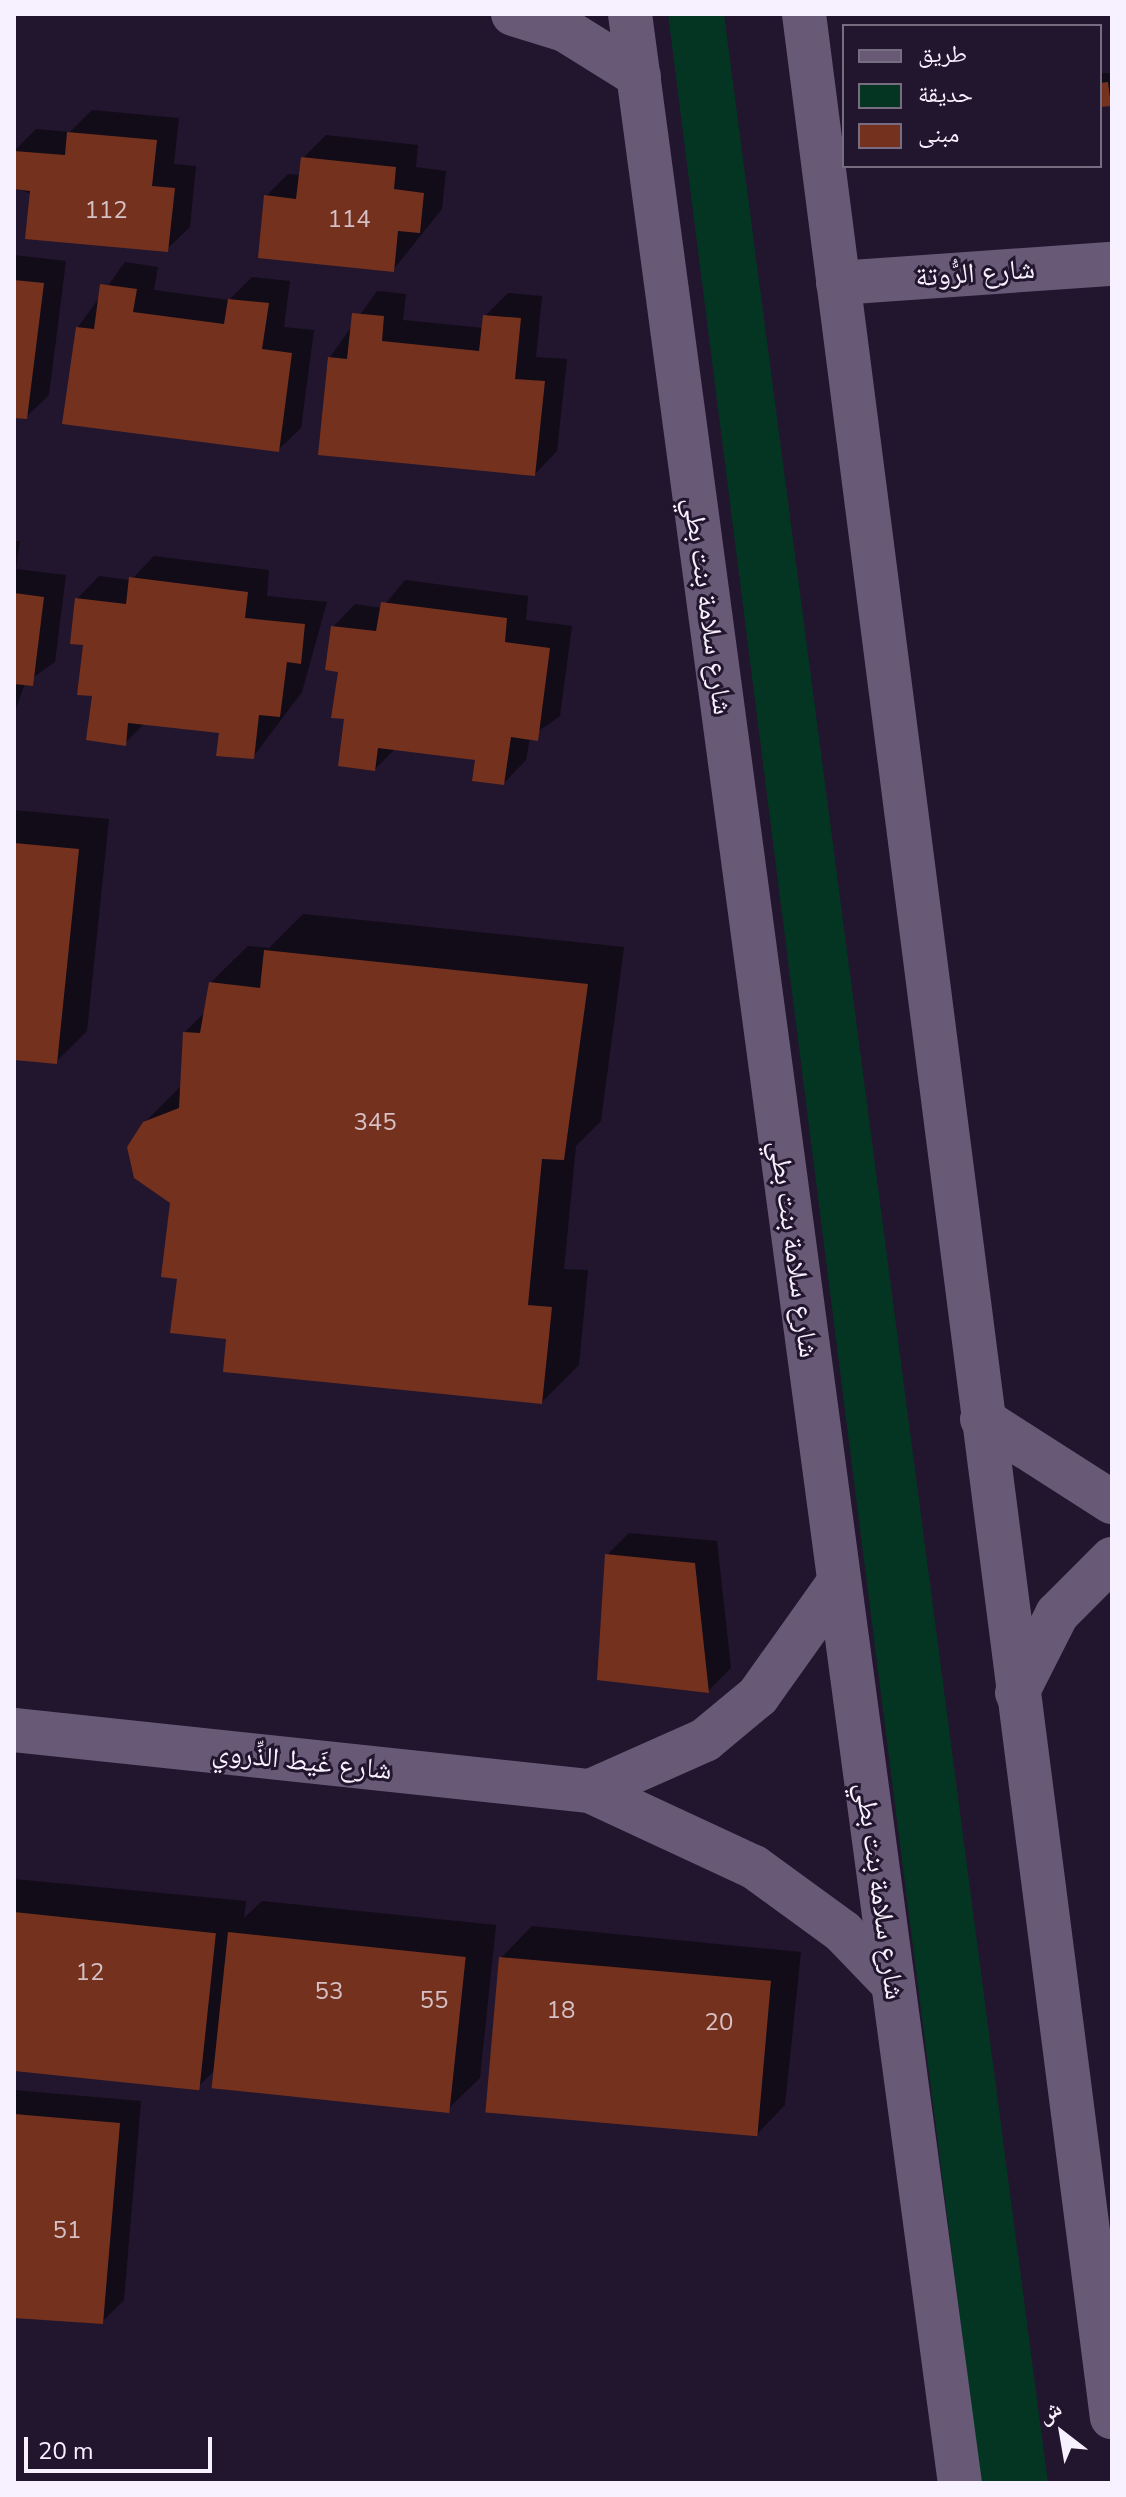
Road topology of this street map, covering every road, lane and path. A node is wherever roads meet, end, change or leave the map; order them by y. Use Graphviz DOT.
graph roads {
  1 [pos="513,14"];
  2 [pos="630,14"];
  3 [pos="804,14"];
  4 [pos="639,76"];
  5 [pos="1112,264"];
  6 [pos="838,283"];
  7 [pos="982,1419"];
  8 [pos="1112,1502"];
  9 [pos="1112,1559"];
  10 [pos="839,1582"];
  11 [pos="1017,1693"];
  12 [pos="14,1730"];
  13 [pos="590,1791"];
  14 [pos="892,1983"];
  15 [pos="1112,2417"];
  16 [pos="960,2483"];
  1 -- 4 [label="main road"];
  2 -- 4 [label="main road, شارع سلامة بنت بطي"];
  3 -- 6 [label="main road"];
  4 -- 10 [label="main road, شارع سلامة بنت بطي"];
  5 -- 6 [label="main road, شارع الرُّوتة"];
  6 -- 7 [label="main road"];
  7 -- 8 [label="main road"];
  7 -- 11 [label="main road"];
  9 -- 11 [label="main road"];
  10 -- 13 [label="main road, شارع غَيط الذِّروي"];
  10 -- 14 [label="main road, شارع سلامة بنت بطي"];
  11 -- 15 [label="main road"];
  12 -- 13 [label="main road, شارع غَيط الذِّروي"];
  13 -- 14 [label="main road, شارع غَيط الذِّروي"];
  14 -- 16 [label="main road, شارع سلامة بنت بطي"];
}
